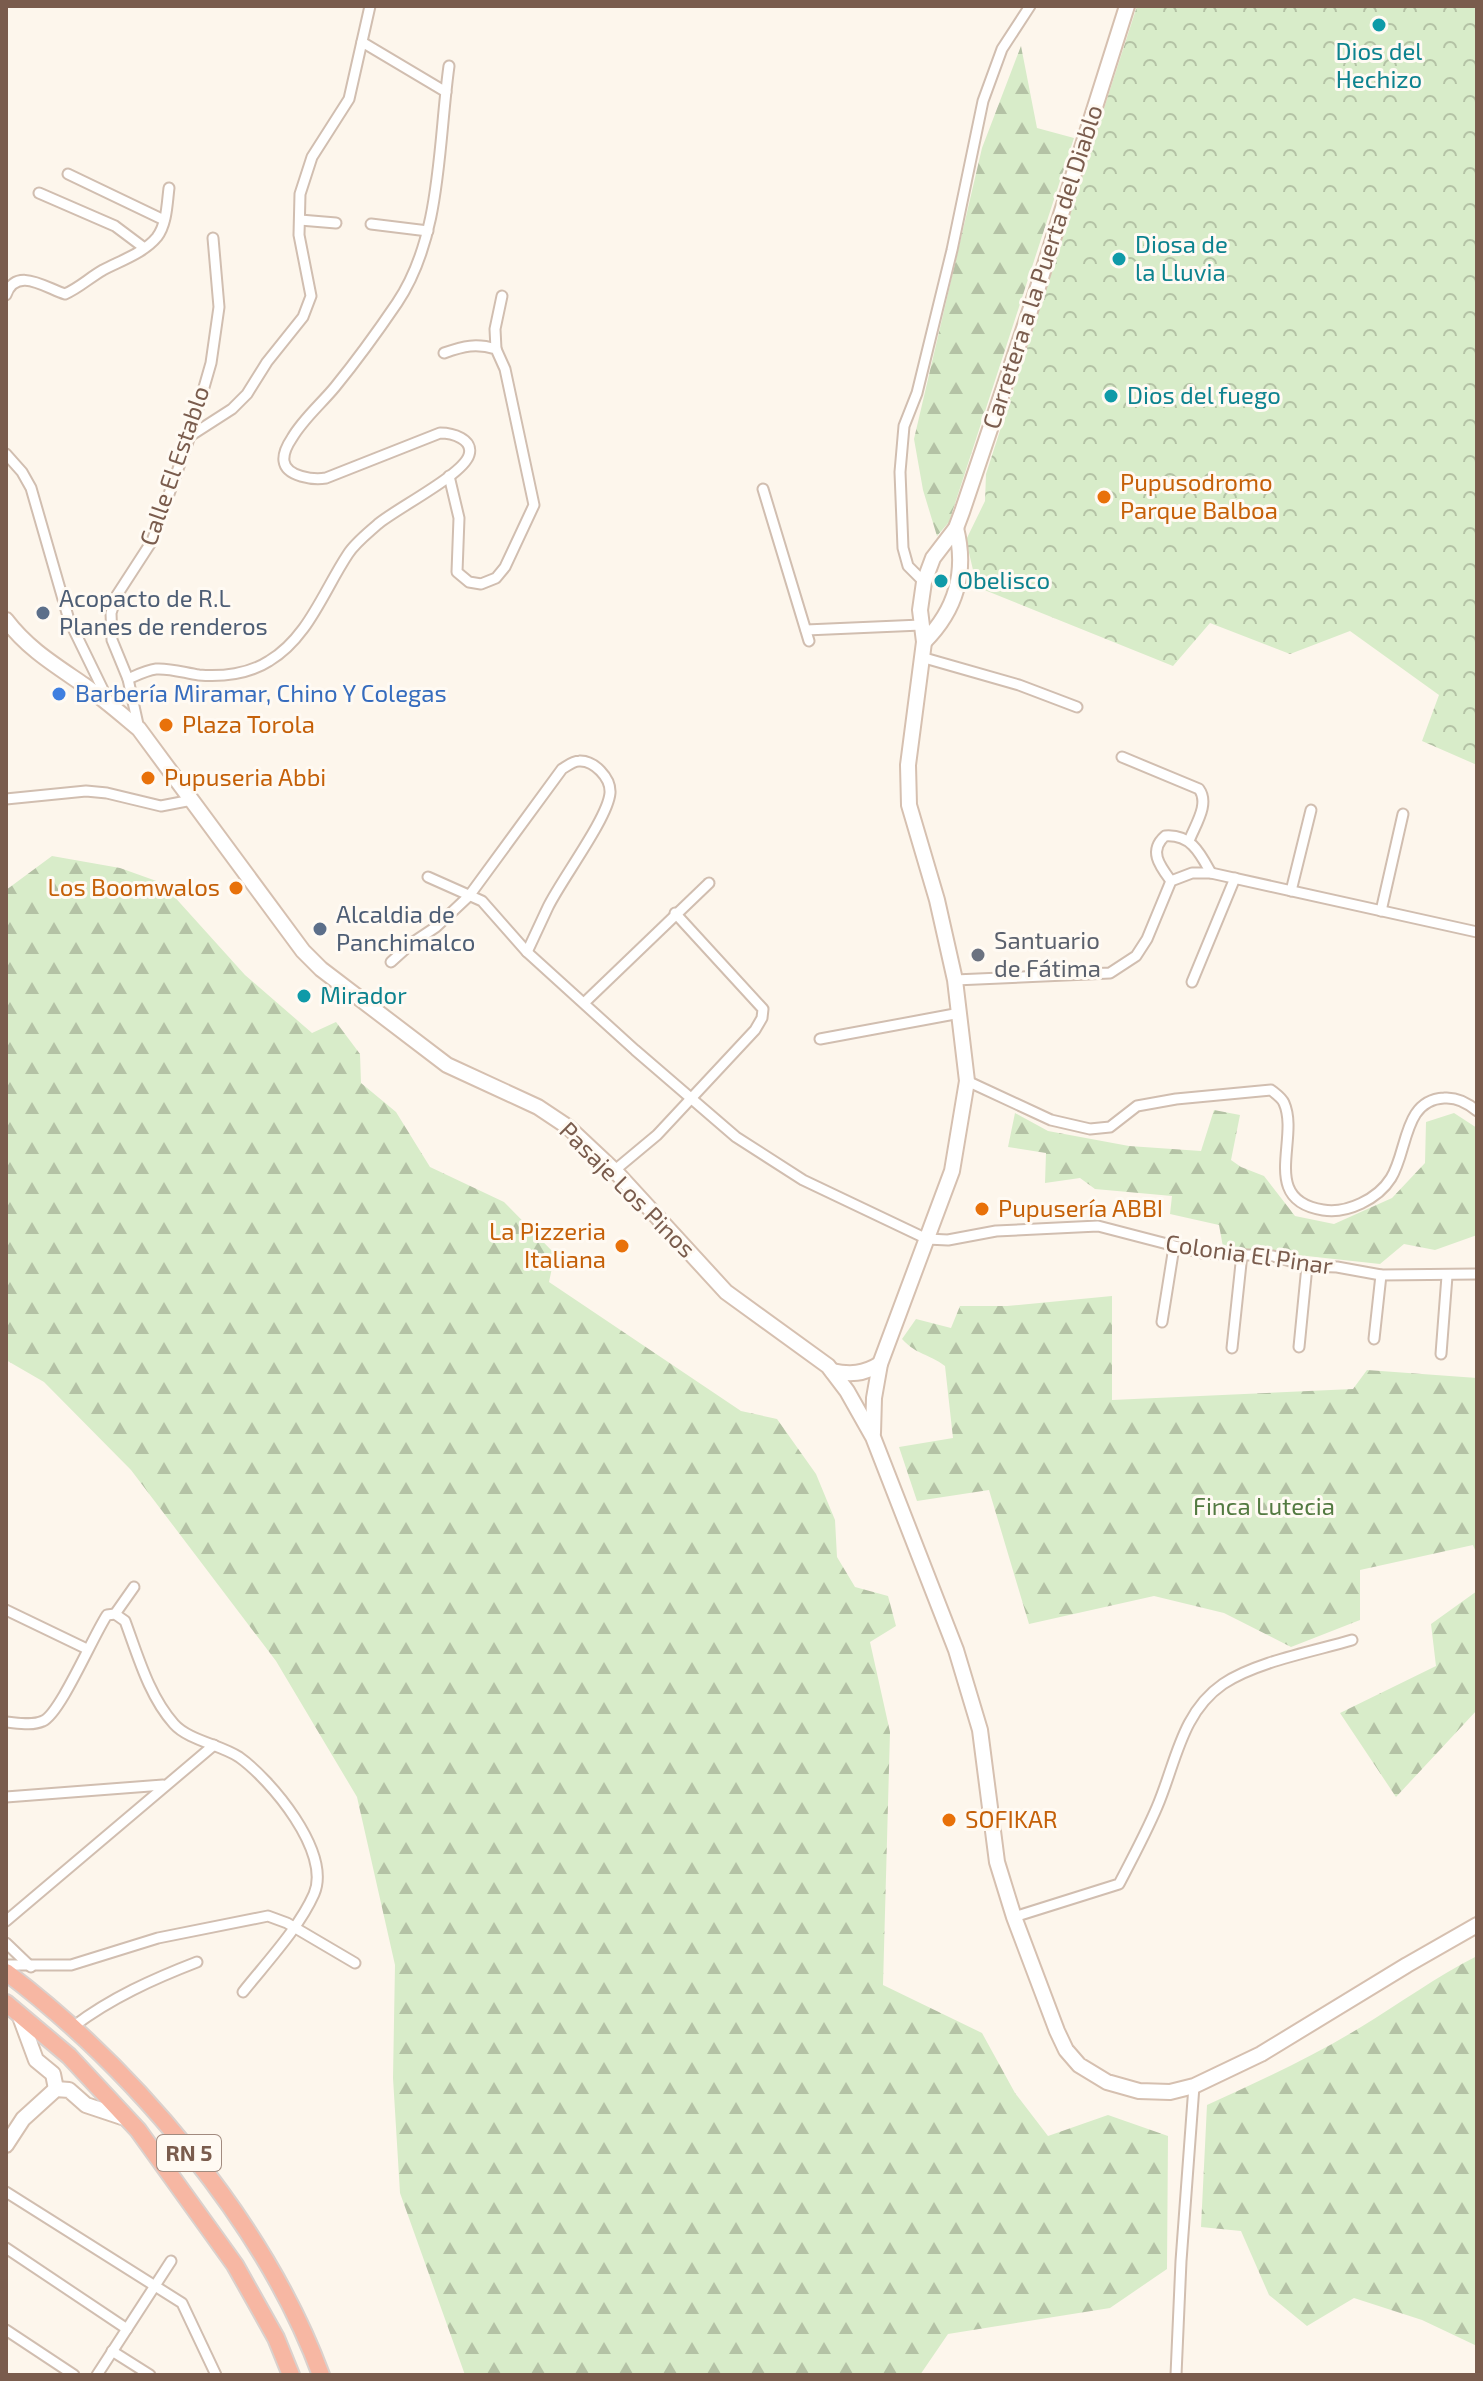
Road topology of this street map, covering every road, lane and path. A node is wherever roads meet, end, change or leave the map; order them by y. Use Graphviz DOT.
graph roads {
  1 [pos="370,6"];
  2 [pos="1030,6"];
  3 [pos="1127,6"];
  4 [pos="362,42"];
  5 [pos="449,66"];
  6 [pos="446,92"];
  7 [pos="68,174"];
  8 [pos="169,188"];
  9 [pos="39,193"];
  10 [pos="164,220"];
  11 [pos="300,220"];
  12 [pos="336,223"];
  13 [pos="371,224"];
  14 [pos="428,231"];
  15 [pos="213,238"];
  16 [pos="143,247"];
  17 [pos="6,295"];
  18 [pos="502,296"];
  19 [pos="496,349"];
  20 [pos="444,353"];
  21 [pos="190,436"];
  22 [pos="6,454"];
  23 [pos="449,476"];
  24 [pos="763,489"];
  25 [pos="956,528"];
  26 [pos="924,582"];
  27 [pos="6,620"];
  28 [pos="921,625"];
  29 [pos="806,630"];
  30 [pos="809,641"];
  31 [pos="923,650"];
  32 [pos="96,675"];
  33 [pos="128,679"];
  34 [pos="84,685"];
  35 [pos="110,704"];
  36 [pos="1077,707"];
  37 [pos="139,729"];
  38 [pos="1122,757"];
  39 [pos="6,799"];
  40 [pos="192,800"];
  41 [pos="1311,810"];
  42 [pos="1403,814"];
  43 [pos="1189,841"];
  44 [pos="1211,873"];
  45 [pos="428,877"];
  46 [pos="1235,878"];
  47 [pos="1171,881"];
  48 [pos="709,883"];
  49 [pos="1291,891"];
  50 [pos="469,896"];
  51 [pos="1381,911"];
  52 [pos="675,913"];
  53 [pos="1477,932"];
  54 [pos="527,952"];
  55 [pos="391,962"];
  56 [pos="955,980"];
  57 [pos="1192,982"];
  58 [pos="584,1003"];
  59 [pos="960,1013"];
  60 [pos="820,1039"];
  61 [pos="967,1081"];
  62 [pos="691,1098"];
  63 [pos="1477,1111"];
  64 [pos="615,1170"];
  65 [pos="927,1239"];
  66 [pos="1174,1247"];
  67 [pos="1242,1254"];
  68 [pos="1307,1266"];
  69 [pos="1477,1274"];
  70 [pos="1381,1275"];
  71 [pos="1447,1276"];
  72 [pos="1162,1322"];
  73 [pos="1374,1339"];
  74 [pos="1299,1347"];
  75 [pos="1232,1348"];
  76 [pos="1441,1354"];
  77 [pos="880,1364"];
  78 [pos="832,1371"];
  79 [pos="873,1437"];
  80 [pos="134,1587"];
  81 [pos="6,1610"];
  82 [pos="115,1614"];
  83 [pos="1352,1640"];
  84 [pos="87,1649"];
  85 [pos="6,1722"];
  86 [pos="214,1745"];
  87 [pos="163,1785"];
  88 [pos="6,1797"];
  89 [pos="1014,1917"];
  90 [pos="6,1921"];
  91 [pos="1477,1925"];
  92 [pos="293,1926"];
  93 [pos="6,1943"];
  94 [pos="197,1962"];
  95 [pos="355,1963"];
  96 [pos="6,1965"];
  97 [pos="31,1967"];
  98 [pos="6,1972"];
  99 [pos="243,1992"];
  100 [pos="13,2009"];
  101 [pos="74,2026"];
  102 [pos="1194,2086"];
  103 [pos="56,2089"];
  104 [pos="128,2119"];
  105 [pos="6,2145"];
  106 [pos="6,2192"];
  107 [pos="6,2248"];
  108 [pos="171,2261"];
  109 [pos="154,2286"];
  110 [pos="127,2329"];
  111 [pos="6,2330"];
  112 [pos="112,2351"];
  113 [pos="74,2375"];
  114 [pos="97,2375"];
  115 [pos="150,2375"];
  116 [pos="216,2375"];
  117 [pos="291,2375"];
  118 [pos="321,2375"];
  119 [pos="1176,2375"];
  1 -- 4 [label="street"];
  2 -- 26 [label="street"];
  3 -- 25 [label="main road, Carretera a la Puerta del Diablo"];
  4 -- 6 [label="street"];
  4 -- 11 [label="street"];
  5 -- 6 [label="street"];
  6 -- 14 [label="street"];
  7 -- 10 [label="street"];
  8 -- 10 [label="street"];
  9 -- 16 [label="street"];
  10 -- 16 [label="street"];
  11 -- 12 [label="street"];
  11 -- 21 [label="street"];
  13 -- 14 [label="street"];
  14 -- 23 [label="street"];
  15 -- 21 [label="street, Calle El Establo"];
  16 -- 17 [label="street"];
  18 -- 19 [label="street"];
  19 -- 20 [label="street"];
  19 -- 23 [label="street"];
  21 -- 33 [label="street, Calle El Establo"];
  22 -- 32 [label="street"];
  23 -- 33 [label="street"];
  24 -- 29 [label="street"];
  25 -- 26 [label="main road, Carretera a la Puerta del Diablo"];
  25 -- 31 [label="main road, Carretera a la Puerta del Diablo"];
  26 -- 28 [label="main road, Carretera a la Puerta del Diablo"];
  27 -- 34 [label="main road, Pasaje Los Pinos"];
  28 -- 29 [label="street"];
  28 -- 31 [label="main road, Carretera a la Puerta del Diablo"];
  29 -- 30 [label="street"];
  31 -- 36 [label="street"];
  31 -- 56 [label="main road, Carretera a la Puerta del Diablo"];
  32 -- 34 [label="main road"];
  32 -- 35 [label="street"];
  33 -- 37 [label="street, Calle El Establo"];
  34 -- 35 [label="main road, Pasaje Los Pinos"];
  35 -- 37 [label="main road, Pasaje Los Pinos"];
  37 -- 40 [label="main road, Pasaje Los Pinos"];
  38 -- 43 [label="street"];
  39 -- 40 [label="street"];
  40 -- 64 [label="main road, Pasaje Los Pinos"];
  41 -- 49 [label="street"];
  42 -- 51 [label="street"];
  43 -- 44 [label="street"];
  43 -- 47 [label="street"];
  44 -- 46 [label="street"];
  44 -- 47 [label="street"];
  45 -- 50 [label="street"];
  46 -- 49 [label="street"];
  46 -- 57 [label="street"];
  47 -- 56 [label="street"];
  48 -- 52 [label="street"];
  49 -- 51 [label="street"];
  50 -- 54 [label="street"];
  50 -- 54 [label="street"];
  50 -- 55 [label="street"];
  51 -- 53 [label="street"];
  52 -- 58 [label="street"];
  52 -- 62 [label="street"];
  54 -- 58 [label="street"];
  56 -- 59 [label="main road, Carretera a la Puerta del Diablo"];
  58 -- 62 [label="street"];
  59 -- 60 [label="street"];
  59 -- 61 [label="main road, Carretera a la Puerta del Diablo"];
  61 -- 63 [label="street"];
  61 -- 65 [label="main road, Carretera a la Puerta del Diablo"];
  62 -- 64 [label="street"];
  62 -- 65 [label="street"];
  64 -- 78 [label="main road, Pasaje Los Pinos"];
  65 -- 66 [label="street, Colonia El Pinar"];
  65 -- 77 [label="main road, Carretera a la Puerta del Diablo"];
  66 -- 67 [label="street, Colonia El Pinar"];
  66 -- 72 [label="street"];
  67 -- 68 [label="street, Colonia El Pinar"];
  67 -- 75 [label="street"];
  68 -- 70 [label="street, Colonia El Pinar"];
  68 -- 74 [label="street"];
  69 -- 71 [label="street, Colonia El Pinar"];
  70 -- 71 [label="street, Colonia El Pinar"];
  70 -- 73 [label="street"];
  71 -- 76 [label="street"];
  77 -- 78 [label="main road"];
  77 -- 79 [label="main road, Carretera a la Puerta del Diablo"];
  78 -- 79 [label="main road, Pasaje Los Pinos"];
  79 -- 89 [label="main road, Pasaje Los Pinos"];
  80 -- 82 [label="street"];
  81 -- 84 [label="street"];
  82 -- 84 [label="street"];
  82 -- 86 [label="street"];
  83 -- 89 [label="street"];
  84 -- 85 [label="street"];
  86 -- 87 [label="street"];
  86 -- 92 [label="street"];
  87 -- 88 [label="street"];
  87 -- 90 [label="street"];
  89 -- 102 [label="main road, Pasaje Los Pinos"];
  91 -- 102 [label="main road, Pasaje Los Pinos"];
  92 -- 95 [label="street"];
  92 -- 97 [label="street"];
  92 -- 99 [label="street"];
  93 -- 97 [label="street"];
  94 -- 101 [label="street"];
  96 -- 97 [label="street"];
  98 -- 101 [label="highway, RN 5"];
  100 -- 103 [label="main road"];
  100 -- 104 [label="highway, RN 5"];
  101 -- 118 [label="highway, RN 5"];
  102 -- 119 [label="street"];
  103 -- 104 [label="main road"];
  103 -- 105 [label="main road"];
  104 -- 117 [label="highway, RN 5"];
  106 -- 109 [label="street"];
  107 -- 110 [label="street"];
  108 -- 109 [label="street"];
  109 -- 110 [label="street"];
  109 -- 116 [label="street"];
  110 -- 112 [label="street"];
  111 -- 113 [label="street"];
  112 -- 114 [label="street"];
  112 -- 115 [label="street"];
}
